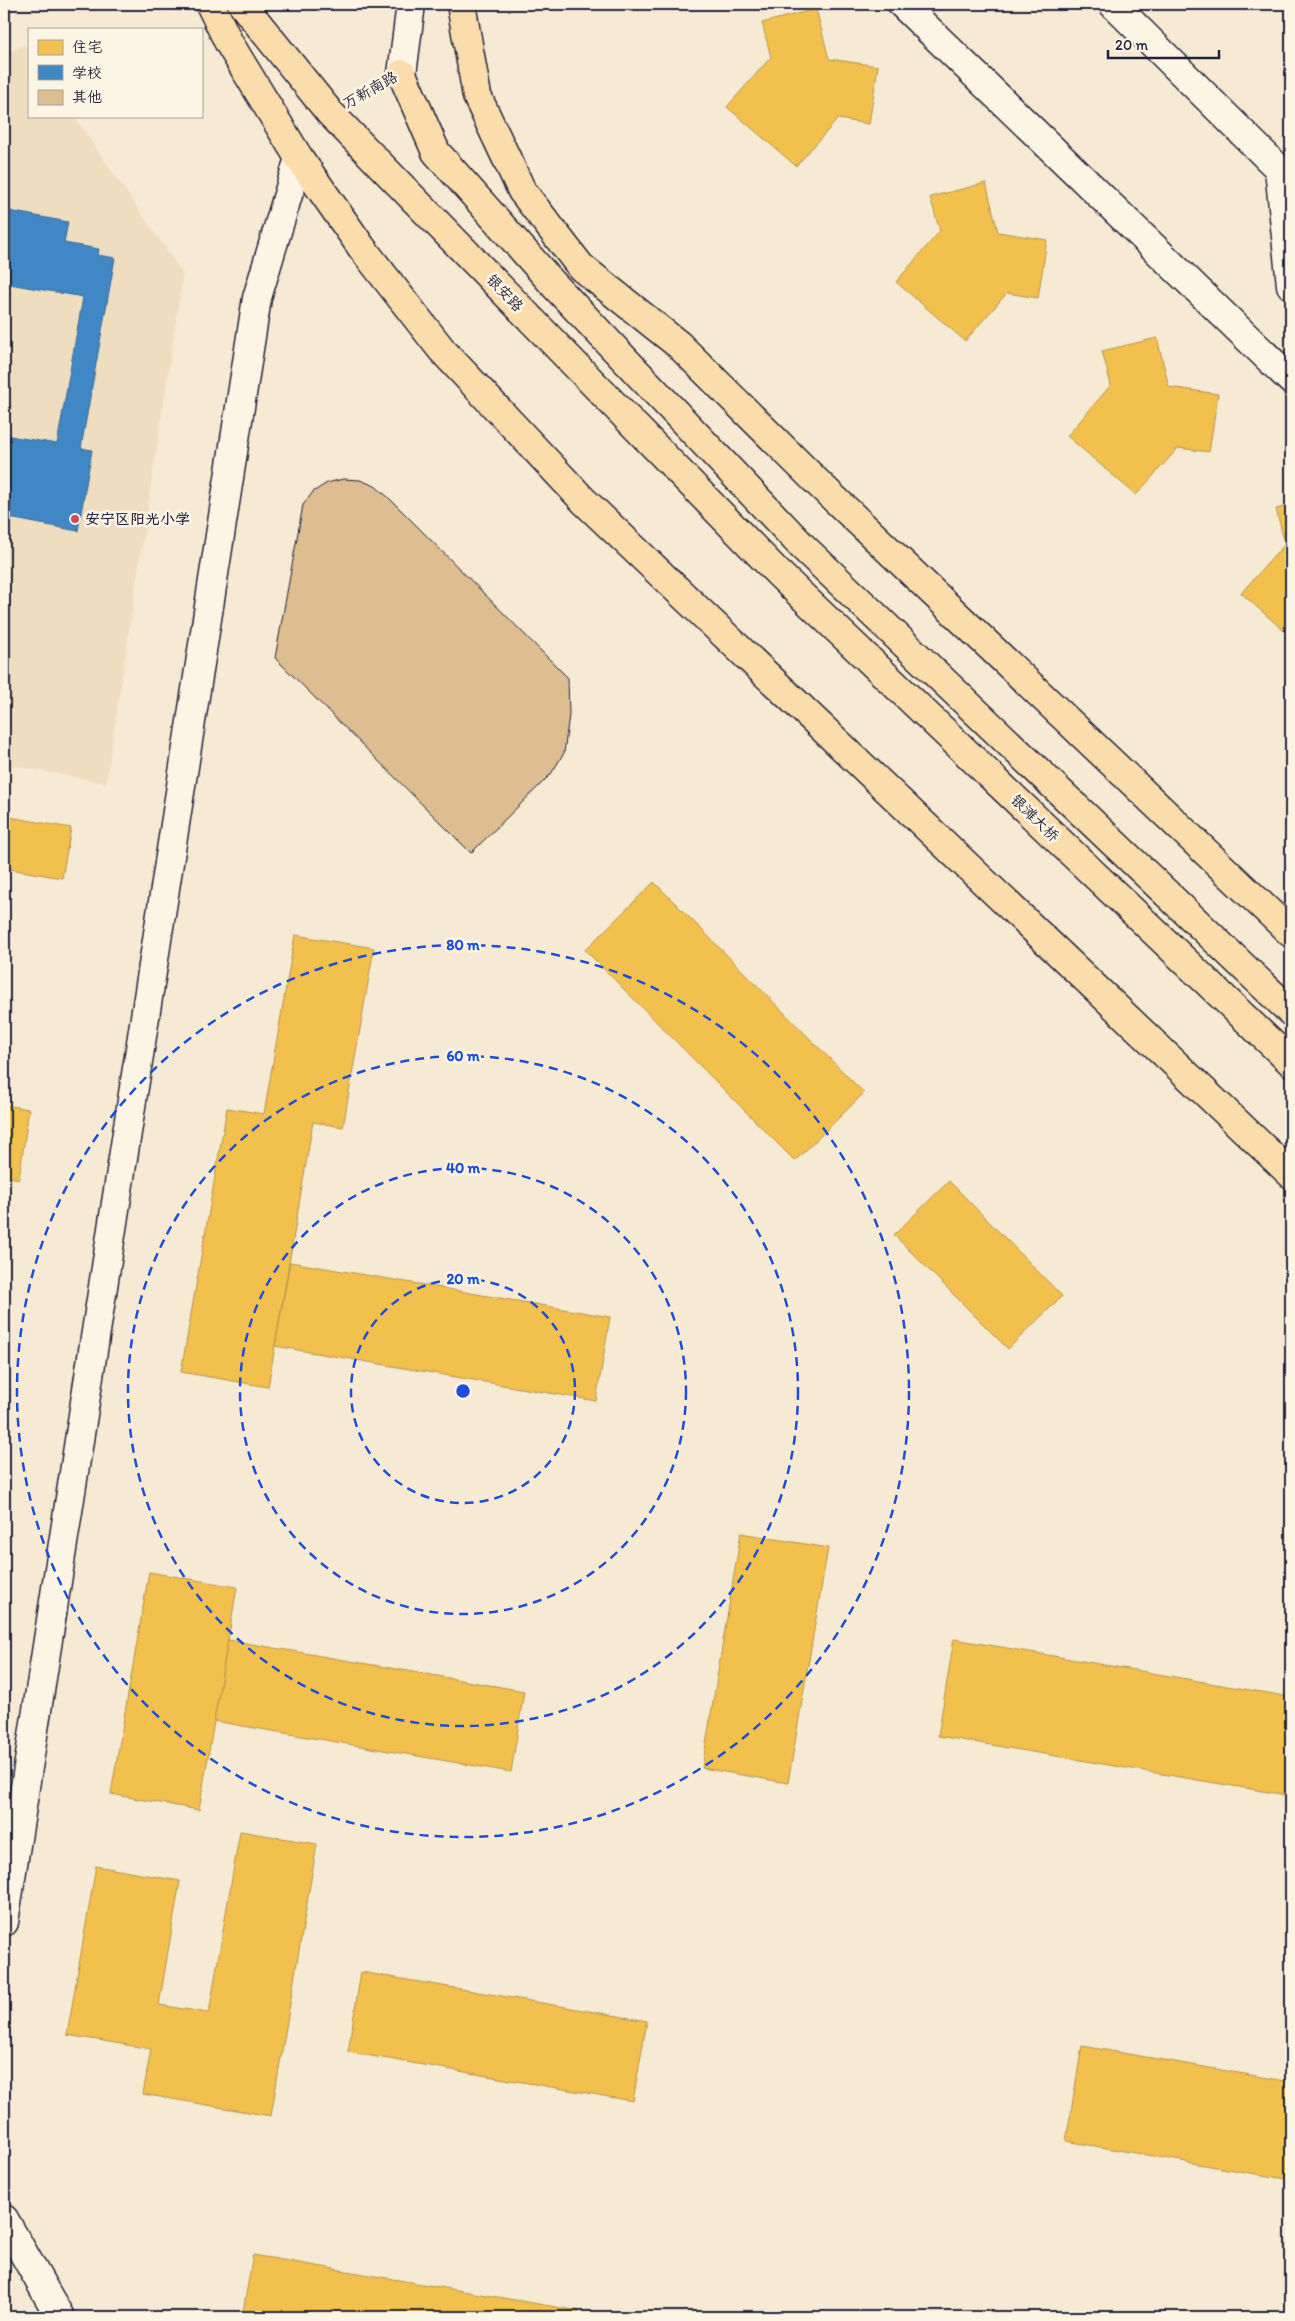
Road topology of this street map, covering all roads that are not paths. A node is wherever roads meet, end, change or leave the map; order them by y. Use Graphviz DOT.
graph roads {
  1 [pos="210,4"];
  2 [pos="242,4"];
  3 [pos="412,4"];
  4 [pos="461,4"];
  5 [pos="902,4"];
  6 [pos="1113,4"];
  7 [pos="402,74"];
  8 [pos="299,158"];
  9 [pos="1291,285"];
  10 [pos="1291,380"];
  11 [pos="778,573"];
  12 [pos="1291,933"];
  13 [pos="1291,1012"];
  14 [pos="1291,1062"];
  15 [pos="1291,1174"];
  16 [pos="4,1922"];
  17 [pos="4,2219"];
  18 [pos="60,2317"];
  1 -- 8 [label="main road"];
  2 -- 11 [label="main road, 银安路"];
  3 -- 7 [label="street, 万新南路"];
  4 -- 12 [label="main road"];
  5 -- 10 [label="street"];
  6 -- 9 [label="street"];
  7 -- 13 [label="main road"];
  8 -- 15 [label="main road"];
  8 -- 16 [label="street"];
  11 -- 14 [label="main road, 银滩大桥"];
  17 -- 18 [label="street"];
}
